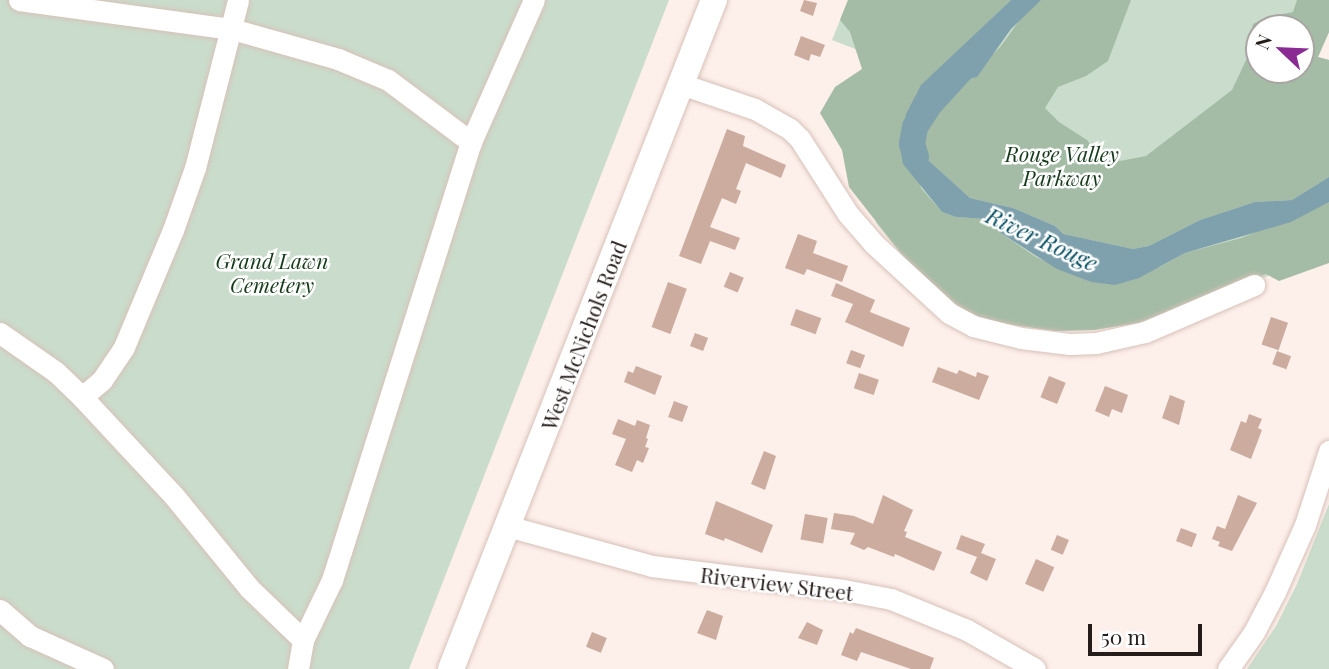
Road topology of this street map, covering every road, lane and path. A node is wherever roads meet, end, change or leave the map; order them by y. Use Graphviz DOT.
graph roads {
  1 [pos="19,0"];
  2 [pos="238,0"];
  3 [pos="534,0"];
  4 [pos="714,0"];
  5 [pos="232,29"];
  6 [pos="681,84"];
  7 [pos="471,142"];
  8 [pos="1254,285"];
  9 [pos="0,333"];
  10 [pos="82,397"];
  11 [pos="1329,451"];
  12 [pos="508,526"];
  13 [pos="0,610"];
  14 [pos="303,640"];
  15 [pos="103,669"];
  16 [pos="298,669"];
  17 [pos="450,669"];
  18 [pos="1035,669"];
  19 [pos="1228,669"];
  1 -- 5 [label="street"];
  2 -- 5 [label="street"];
  3 -- 7 [label="street"];
  4 -- 6 [label="main road, West McNichols Road"];
  5 -- 7 [label="street"];
  5 -- 10 [label="street"];
  6 -- 8 [label="street"];
  6 -- 12 [label="main road, West McNichols Road"];
  7 -- 14 [label="street"];
  9 -- 10 [label="street"];
  10 -- 14 [label="street"];
  11 -- 19 [label="street"];
  12 -- 17 [label="main road, West McNichols Road"];
  12 -- 18 [label="street, Riverview Street"];
  13 -- 15 [label="street"];
  14 -- 16 [label="street"];
}
